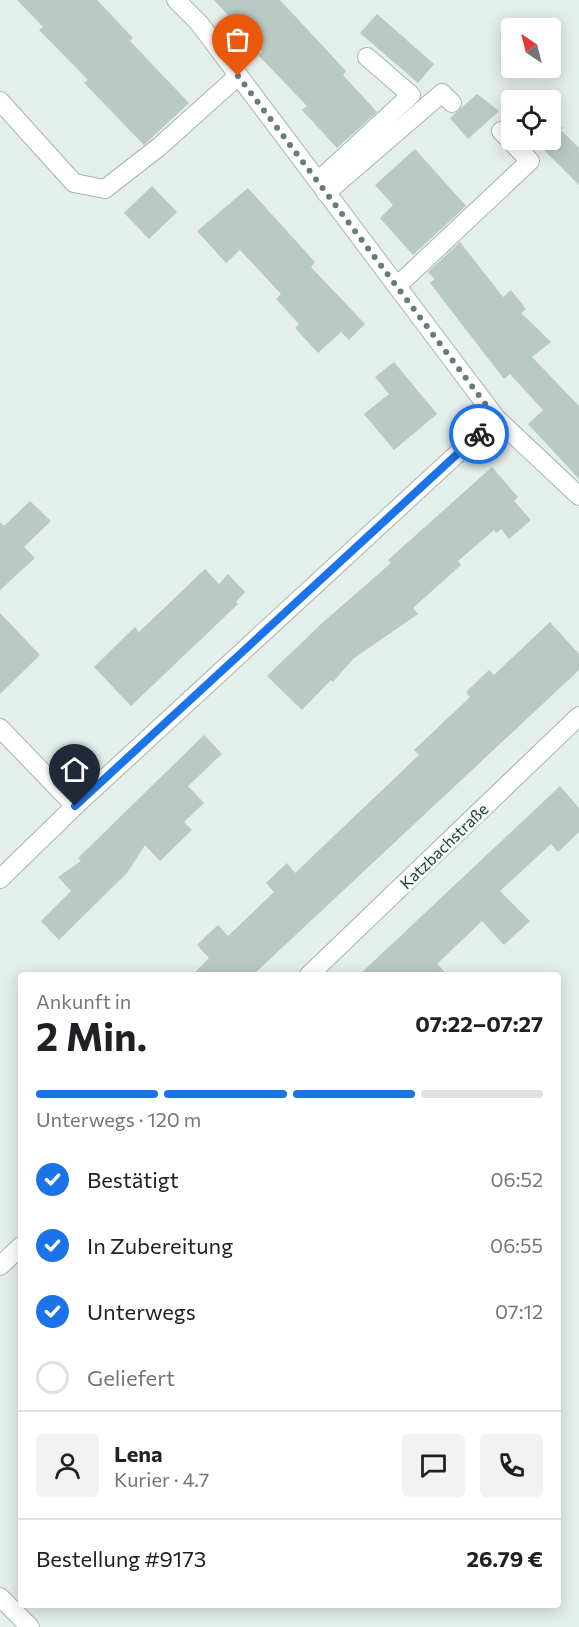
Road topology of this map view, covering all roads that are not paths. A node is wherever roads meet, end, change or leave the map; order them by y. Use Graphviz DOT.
graph roads {
  1 [pos="176,0"];
  2 [pos="367,57"];
  3 [pos="238,76"];
  4 [pos="0,101"];
  5 [pos="452,103"];
  6 [pos="519,150"];
  7 [pos="322,187"];
  8 [pos="397,286"];
  9 [pos="496,418"];
  10 [pos="579,496"];
  11 [pos="579,716"];
  12 [pos="0,728"];
  13 [pos="75,806"];
  14 [pos="0,879"];
  15 [pos="312,972"];
  16 [pos="18,1249"];
  17 [pos="0,1266"];
  18 [pos="0,1597"];
  19 [pos="30,1627"];
  1 -- 3 [label="street"];
  2 -- 7 [label="street"];
  3 -- 4 [label="street"];
  3 -- 7 [label="street"];
  5 -- 7 [label="street"];
  6 -- 8 [label="street"];
  7 -- 8 [label="street"];
  8 -- 9 [label="street"];
  9 -- 10 [label="street"];
  9 -- 13 [label="street"];
  11 -- 15 [label="street, Katzbachstraße"];
  12 -- 13 [label="street"];
  13 -- 14 [label="street"];
  16 -- 17 [label="street"];
  18 -- 19 [label="street"];
}
